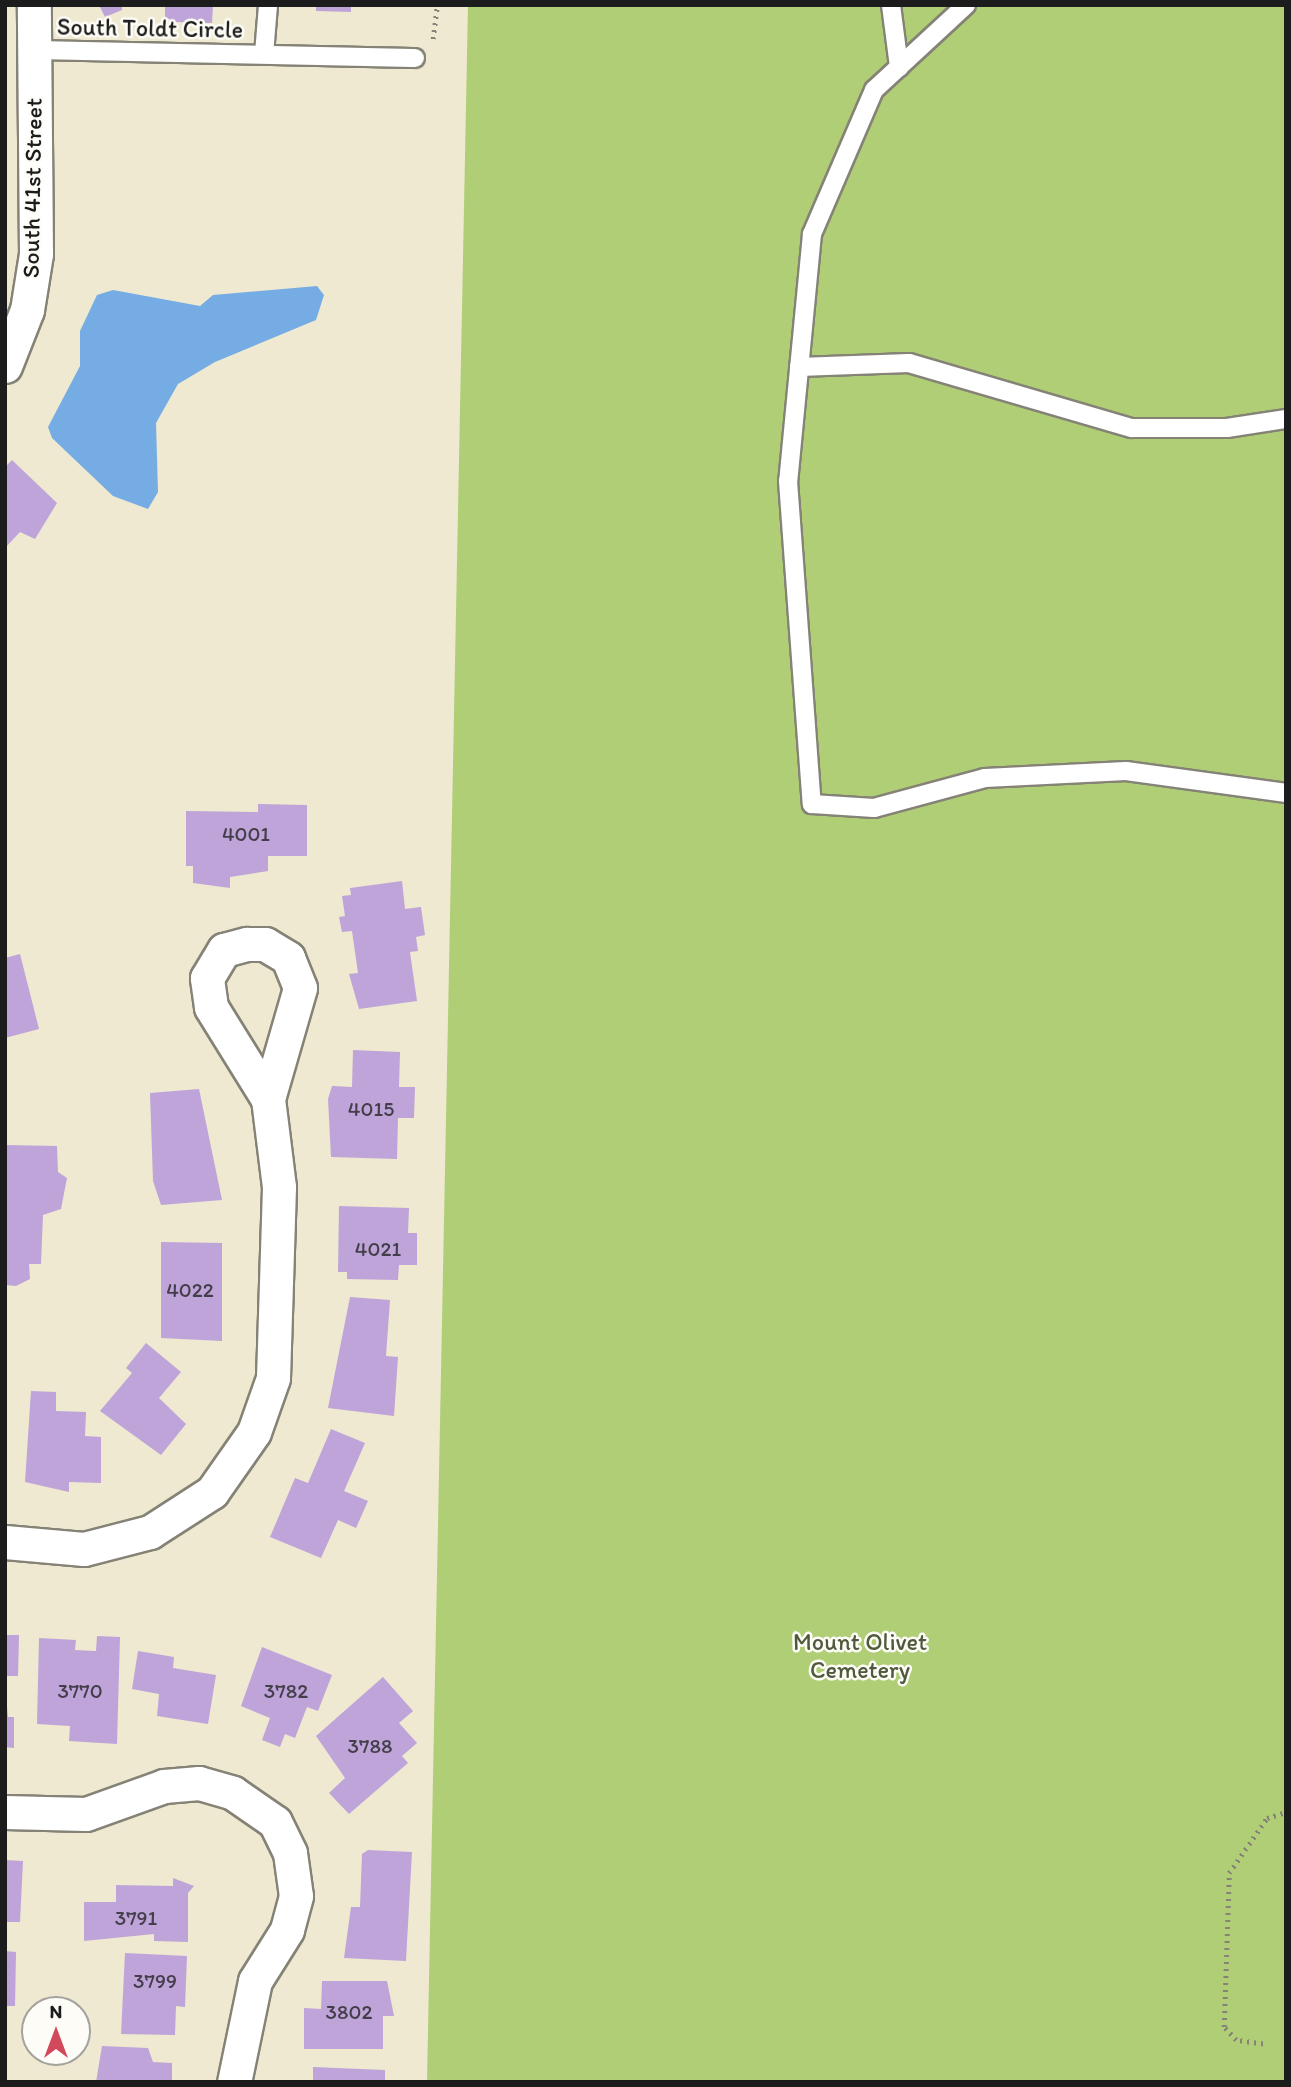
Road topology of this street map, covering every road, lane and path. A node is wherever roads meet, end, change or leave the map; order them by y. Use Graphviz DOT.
graph roads {
  1 [pos="34,5"];
  2 [pos="268,5"];
  3 [pos="891,5"];
  4 [pos="966,5"];
  5 [pos="34,50"];
  6 [pos="264,54"];
  7 [pos="415,58"];
  8 [pos="899,67"];
  9 [pos="5,366"];
  10 [pos="799,367"];
  11 [pos="1286,419"];
  12 [pos="1286,793"];
  13 [pos="268,1099"];
  14 [pos="5,1542"];
  15 [pos="5,1812"];
  16 [pos="1286,1812"];
  17 [pos="1263,2044"];
  18 [pos="234,2082"];
  1 -- 5 [label="street, South 41st Street"];
  2 -- 6 [label="lane, South Toldt Circle"];
  3 -- 8 [label="lane"];
  4 -- 8 [label="lane"];
  5 -- 6 [label="lane, South Toldt Circle"];
  5 -- 9 [label="street, South 41st Street"];
  6 -- 7 [label="lane, South Toldt Circle"];
  8 -- 10 [label="lane"];
  10 -- 11 [label="lane"];
  10 -- 12 [label="lane"];
  13 -- 14 [label="street"];
  15 -- 18 [label="street"];
  16 -- 17 [label="path"];
}
